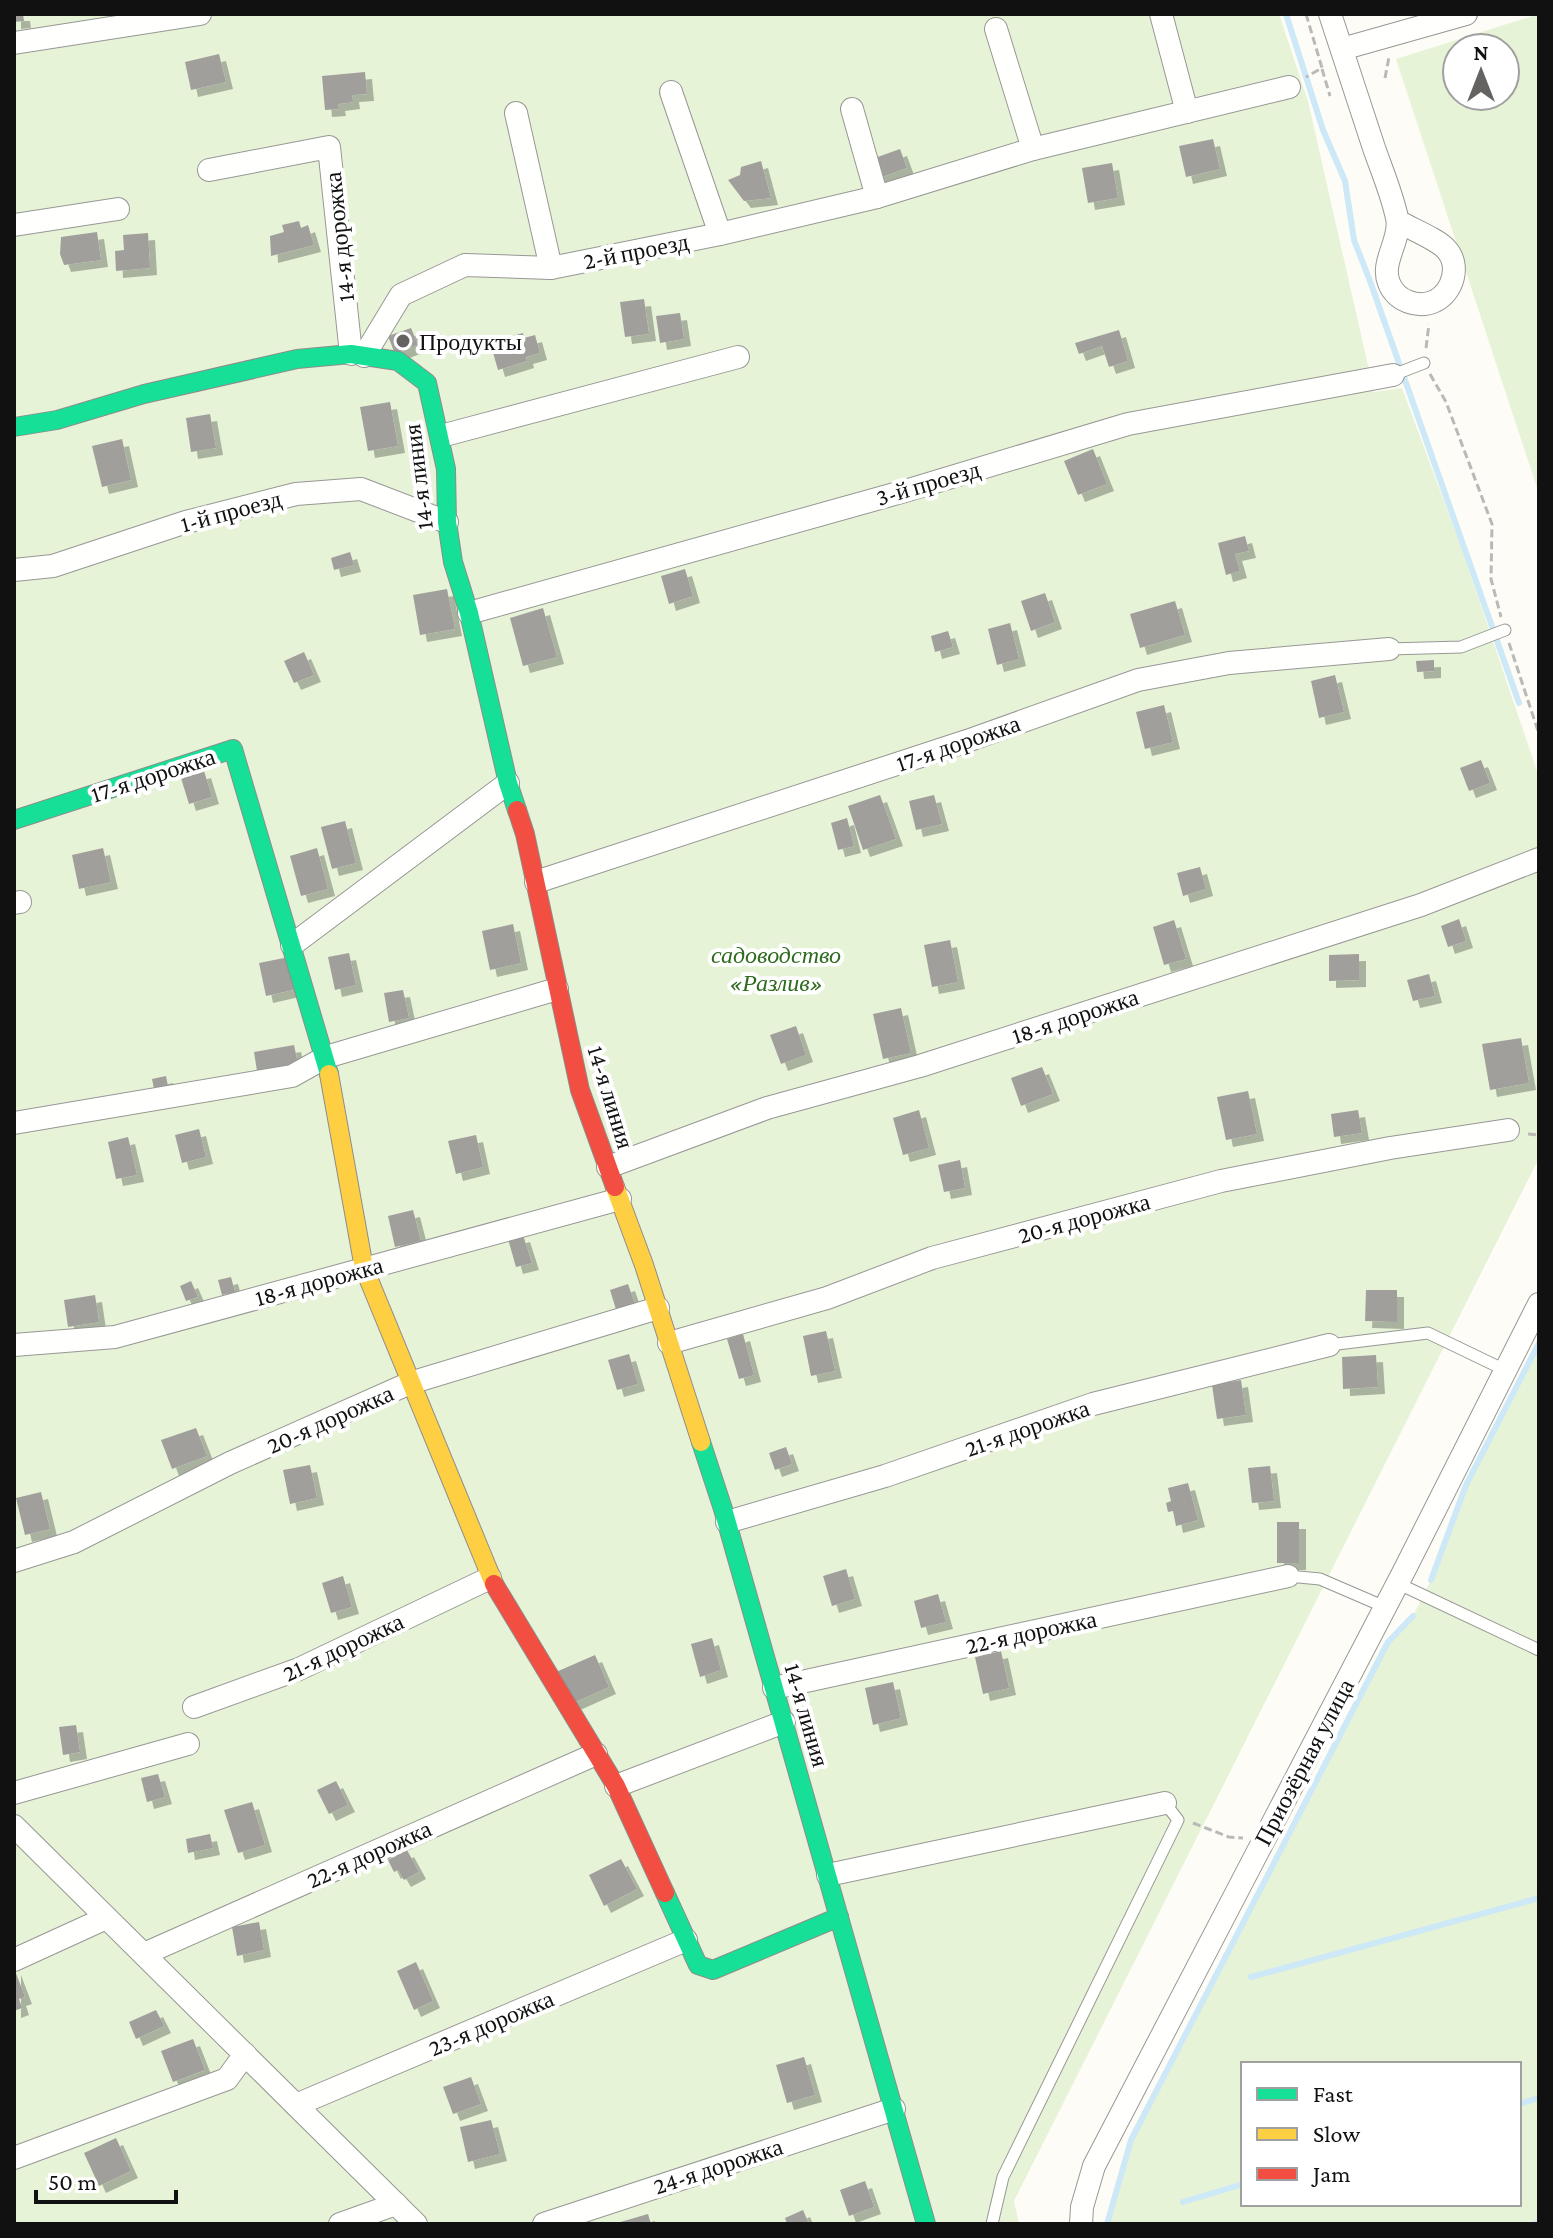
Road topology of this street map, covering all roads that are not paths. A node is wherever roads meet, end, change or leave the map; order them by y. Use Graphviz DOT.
graph roads {
  1 [pos="200,14"];
  2 [pos="1161,14"];
  3 [pos="1330,14"];
  4 [pos="1466,14"];
  5 [pos="996,29"];
  6 [pos="14,43"];
  7 [pos="1342,49"];
  8 [pos="1289,87"];
  9 [pos="671,92"];
  10 [pos="852,109"];
  11 [pos="1187,112"];
  12 [pos="516,113"];
  13 [pos="1033,149"];
  14 [pos="209,170"];
  15 [pos="877,197"];
  16 [pos="118,209"];
  17 [pos="1398,221"];
  18 [pos="14,225"];
  19 [pos="720,234"];
  20 [pos="551,268"];
  21 [pos="358,355"];
  22 [pos="738,357"];
  23 [pos="1424,363"];
  24 [pos="1393,375"];
  25 [pos="14,427"];
  26 [pos="441,436"];
  27 [pos="447,522"];
  28 [pos="14,570"];
  29 [pos="469,613"];
  30 [pos="1497,633"];
  31 [pos="1389,649"];
  32 [pos="508,783"];
  33 [pos="14,820"];
  34 [pos="1539,859"];
  35 [pos="536,882"];
  36 [pos="292,945"];
  37 [pos="557,989"];
  38 [pos="326,1057"];
  39 [pos="14,1123"];
  40 [pos="1508,1130"];
  41 [pos="608,1167"];
  42 [pos="620,1199"];
  43 [pos="364,1268"];
  44 [pos="1539,1304"];
  45 [pos="658,1308"];
  46 [pos="669,1343"];
  47 [pos="14,1345"];
  48 [pos="1329,1345"];
  49 [pos="1505,1370"];
  50 [pos="410,1383"];
  51 [pos="727,1522"];
  52 [pos="14,1561"];
  53 [pos="1288,1576"];
  54 [pos="490,1578"];
  55 [pos="1397,1583"];
  56 [pos="1385,1607"];
  57 [pos="1539,1650"];
  58 [pos="774,1688"];
  59 [pos="194,1707"];
  60 [pos="784,1722"];
  61 [pos="188,1744"];
  62 [pos="596,1754"];
  63 [pos="616,1786"];
  64 [pos="14,1793"];
  65 [pos="1171,1812"];
  66 [pos="14,1826"];
  67 [pos="828,1875"];
  68 [pos="839,1917"];
  69 [pos="106,1918"];
  70 [pos="686,1940"];
  71 [pos="144,1954"];
  72 [pos="14,1960"];
  73 [pos="245,2054"];
  74 [pos="296,2105"];
  75 [pos="894,2109"];
  76 [pos="14,2158"];
  77 [pos="396,2204"];
  78 [pos="340,2224"];
  79 [pos="416,2224"];
  80 [pos="544,2224"];
  81 [pos="926,2224"];
  82 [pos="992,2224"];
  83 [pos="1081,2224"];
  1 -- 6 [label="street"];
  2 -- 11 [label="street"];
  3 -- 7 [label="street"];
  4 -- 7 [label="street"];
  5 -- 13 [label="street"];
  7 -- 17 [label="street"];
  8 -- 11 [label="street, 2-й проезд"];
  9 -- 19 [label="street, 2-й проезд"];
  10 -- 15 [label="street"];
  11 -- 13 [label="street, 2-й проезд"];
  12 -- 20 [label="street, 2-й проезд"];
  13 -- 15 [label="street, 2-й проезд"];
  14 -- 21 [label="street, 14-я дорожка"];
  15 -- 19 [label="street, 2-й проезд"];
  16 -- 18 [label="street"];
  17 -- 17 [label="street"];
  19 -- 20 [label="street, 2-й проезд"];
  20 -- 21 [label="street, 2-й проезд"];
  21 -- 25 [label="street, 14-я линия"];
  21 -- 26 [label="street, 14-я линия"];
  22 -- 26 [label="street"];
  23 -- 24 [label="lane"];
  24 -- 29 [label="street, 3-й проезд"];
  26 -- 27 [label="street, 14-я линия"];
  27 -- 28 [label="street, 1-й проезд"];
  27 -- 29 [label="street, 14-я линия"];
  29 -- 32 [label="street, 14-я линия"];
  30 -- 31 [label="lane"];
  31 -- 35 [label="street, 17-я дорожка"];
  32 -- 35 [label="street, 14-я линия"];
  32 -- 36 [label="street"];
  33 -- 36 [label="street, 17-я дорожка"];
  34 -- 41 [label="street, 18-я дорожка"];
  35 -- 37 [label="street, 14-я линия"];
  36 -- 38 [label="street, 17-я дорожка"];
  37 -- 38 [label="street"];
  37 -- 41 [label="street, 14-я линия"];
  38 -- 39 [label="street"];
  38 -- 43 [label="street, 17-я дорожка"];
  40 -- 46 [label="street, 20-я дорожка"];
  41 -- 42 [label="street, 14-я линия"];
  42 -- 43 [label="street, 18-я дорожка"];
  42 -- 45 [label="street, 14-я линия"];
  43 -- 47 [label="street, 18-я дорожка"];
  43 -- 50 [label="street, 17-я дорожка"];
  44 -- 49 [label="street, Приозёрная улица"];
  45 -- 46 [label="street, 14-я линия"];
  45 -- 50 [label="street, 20-я дорожка"];
  46 -- 51 [label="street, 14-я линия"];
  48 -- 49 [label="lane"];
  48 -- 51 [label="street, 21-я дорожка"];
  49 -- 55 [label="street, Приозёрная улица"];
  50 -- 52 [label="street, 20-я дорожка"];
  50 -- 54 [label="street, 17-я дорожка"];
  51 -- 58 [label="street, 14-я линия"];
  53 -- 56 [label="lane"];
  53 -- 58 [label="street, 22-я дорожка"];
  54 -- 59 [label="street, 21-я дорожка"];
  54 -- 62 [label="street, 17-я дорожка"];
  55 -- 56 [label="street, Приозёрная улица"];
  55 -- 57 [label="lane"];
  56 -- 83 [label="street, Приозёрная улица"];
  58 -- 60 [label="street, 14-я линия"];
  60 -- 63 [label="street"];
  60 -- 67 [label="street, 14-я линия"];
  61 -- 64 [label="street"];
  62 -- 63 [label="street, 17-я дорожка"];
  62 -- 71 [label="street, 22-я дорожка"];
  63 -- 70 [label="street, 17-я дорожка"];
  65 -- 67 [label="street"];
  65 -- 82 [label="lane"];
  66 -- 69 [label="street"];
  67 -- 68 [label="street, 14-я линия"];
  68 -- 70 [label="street, 17-я дорожка"];
  68 -- 75 [label="street, 14-я линия"];
  69 -- 71 [label="street"];
  69 -- 72 [label="street"];
  70 -- 74 [label="street, 23-я дорожка"];
  71 -- 73 [label="street"];
  73 -- 74 [label="street"];
  73 -- 76 [label="street"];
  74 -- 77 [label="street"];
  75 -- 80 [label="street, 24-я дорожка"];
  75 -- 81 [label="street, 14-я линия"];
  77 -- 78 [label="street"];
  77 -- 79 [label="street"];
}
